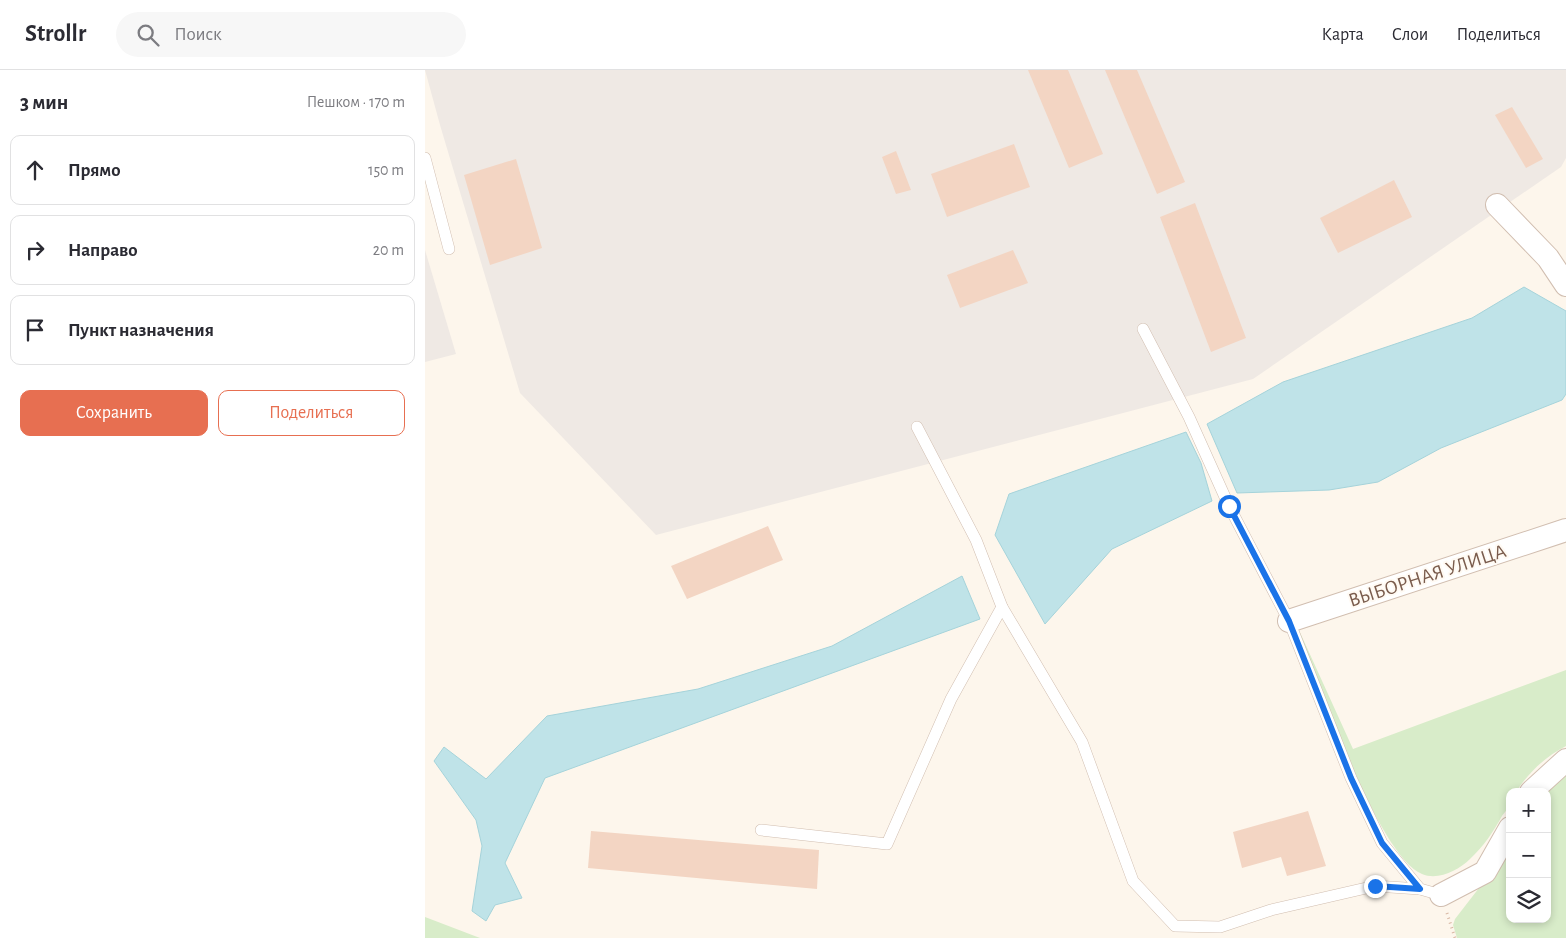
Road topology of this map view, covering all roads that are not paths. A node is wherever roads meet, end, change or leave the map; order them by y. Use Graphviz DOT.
graph roads {
  1 [pos="425,158"];
  2 [pos="1497,205"];
  3 [pos="449,249"];
  4 [pos="1566,285"];
  5 [pos="1143,329"];
  6 [pos="917,427"];
  7 [pos="1566,530"];
  8 [pos="1002,607"];
  9 [pos="1289,621"];
  10 [pos="1566,760"];
  11 [pos="1535,788"];
  12 [pos="761,830"];
  13 [pos="1507,833"];
  14 [pos="1431,892"];
  1 -- 3 [label="lane"];
  2 -- 4 [label="street"];
  5 -- 9 [label="lane"];
  6 -- 8 [label="lane"];
  7 -- 9 [label="street, ВЫБОРНАЯ УЛИЦА"];
  8 -- 12 [label="lane"];
  8 -- 14 [label="lane"];
  9 -- 14 [label="lane"];
  10 -- 11 [label="street"];
  13 -- 14 [label="street"];
}
